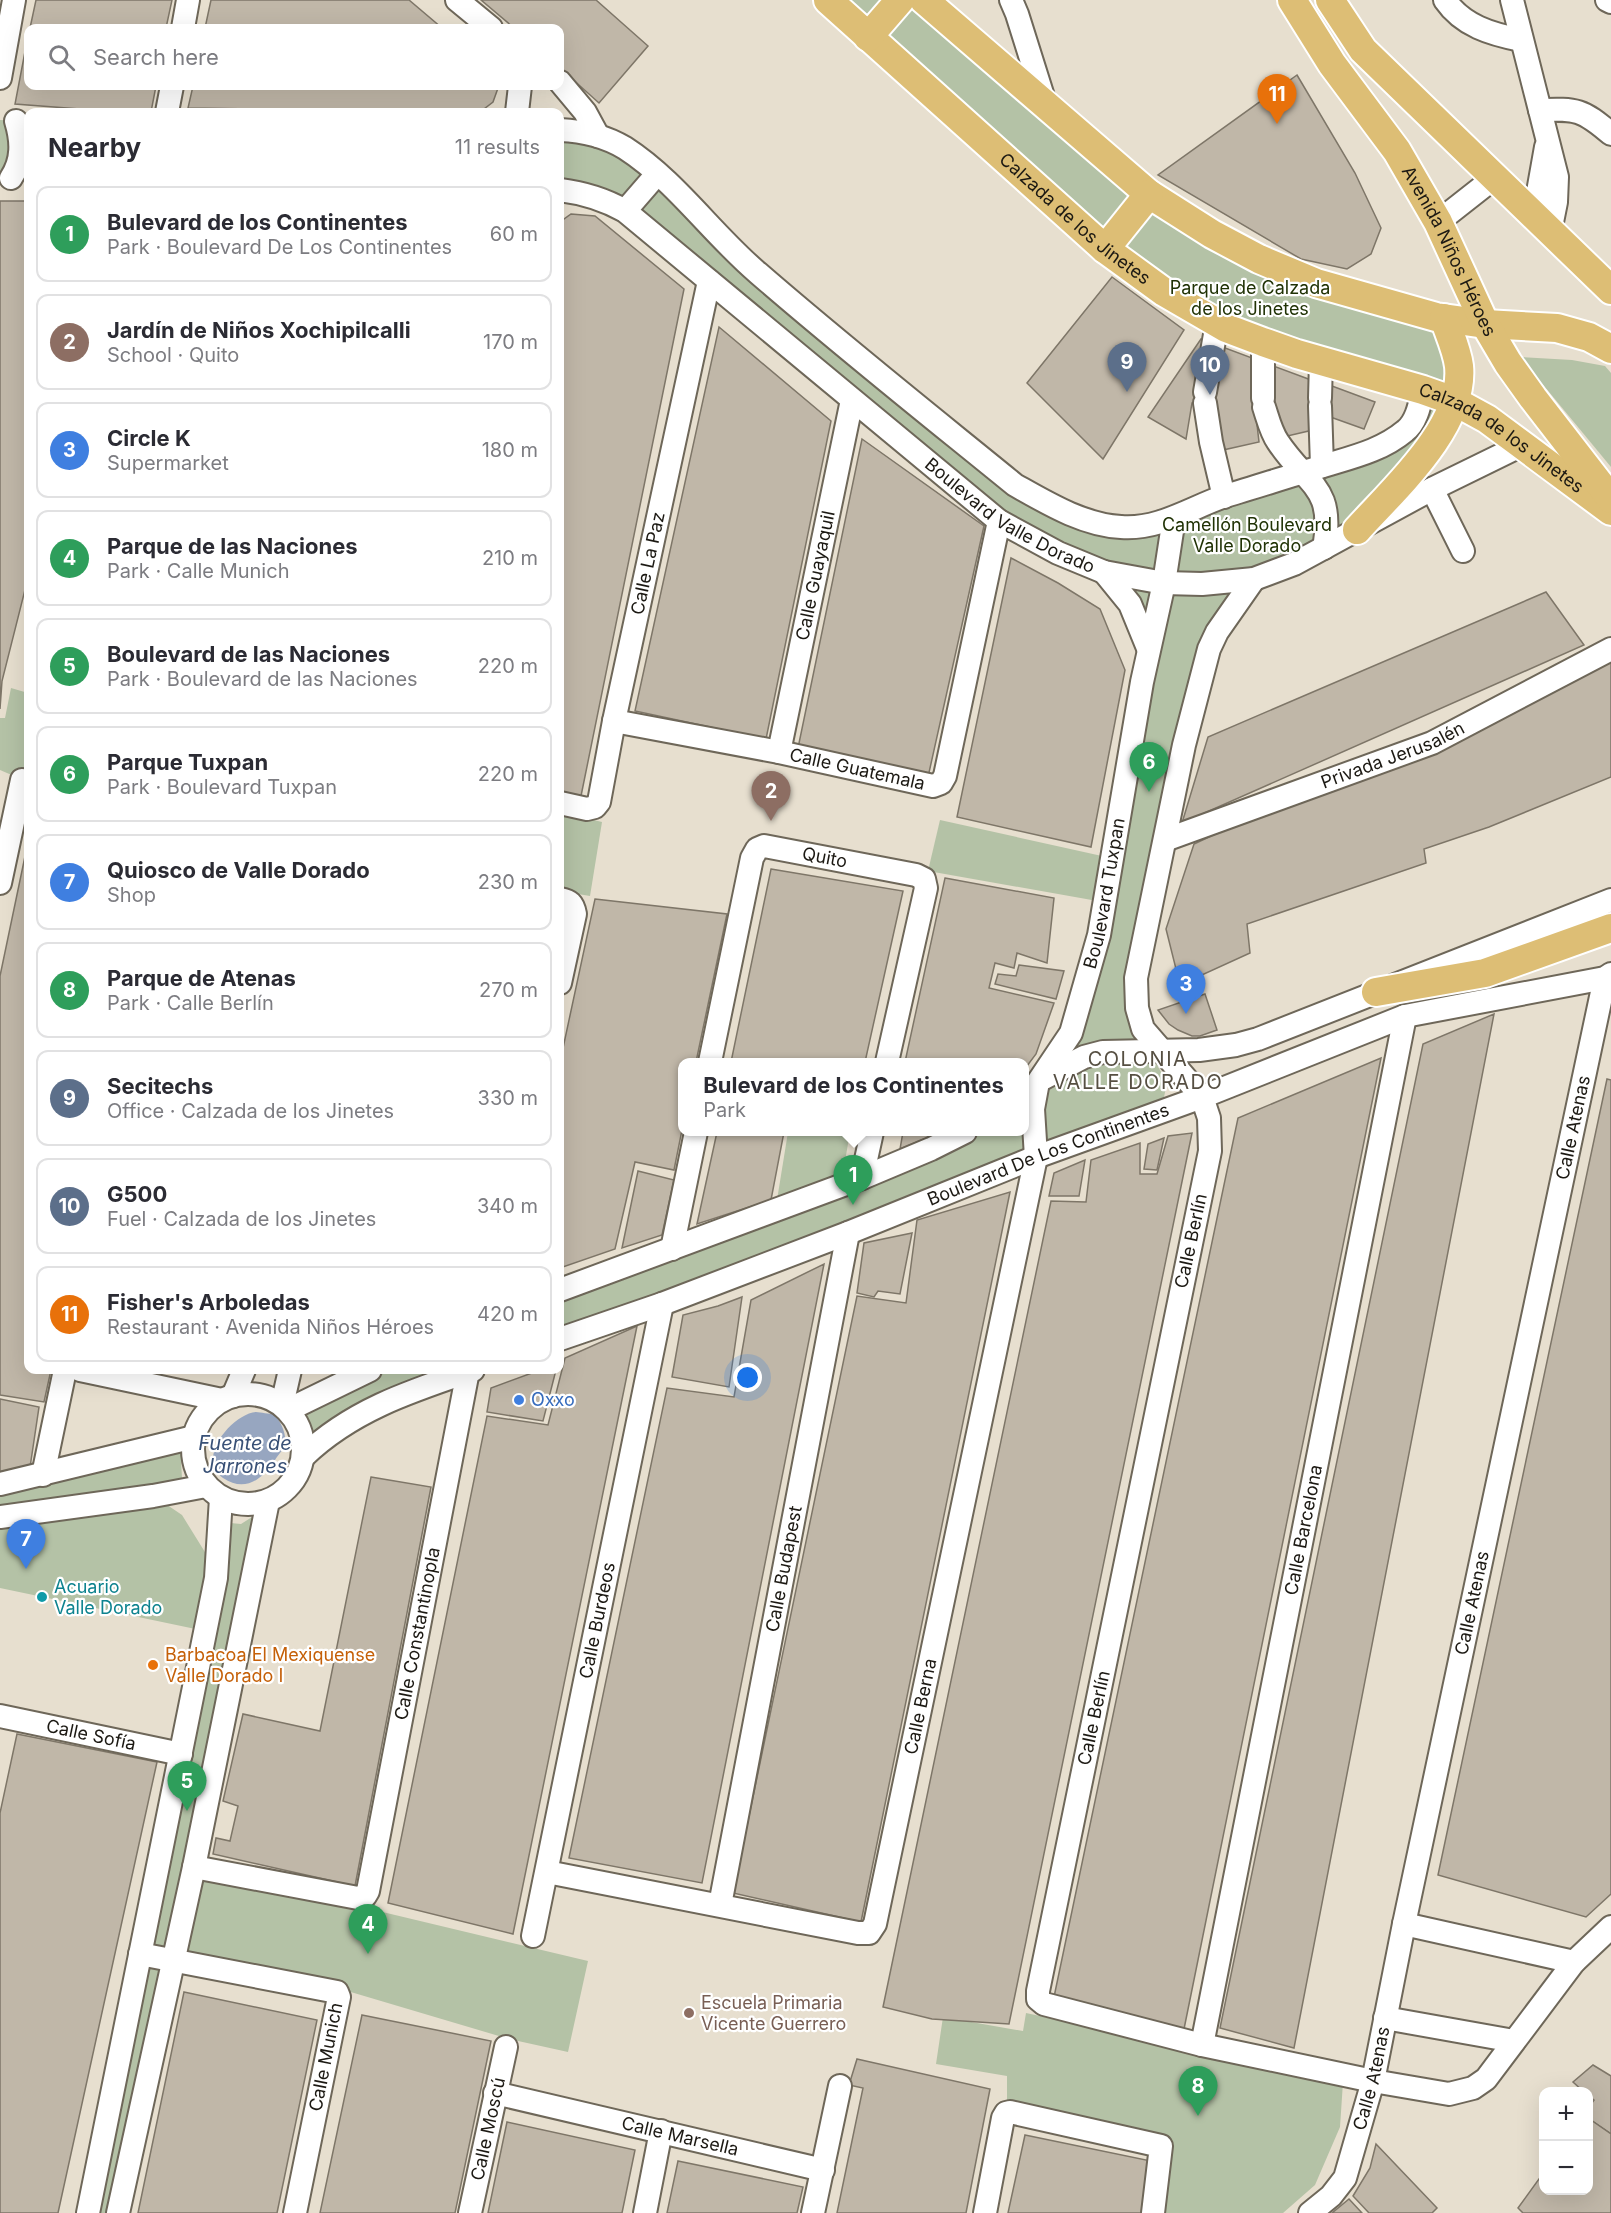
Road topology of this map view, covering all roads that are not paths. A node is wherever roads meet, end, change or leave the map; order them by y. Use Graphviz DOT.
graph roads {
  1 [pos="14,0"];
  2 [pos="188,0"];
  3 [pos="457,0"];
  4 [pos="828,0"];
  5 [pos="900,0"];
  6 [pos="924,0"];
  7 [pos="1011,0"];
  8 [pos="1292,0"];
  9 [pos="1330,0"];
  10 [pos="1445,0"];
  11 [pos="1512,0"];
  12 [pos="1607,0"];
  13 [pos="1611,3"];
  14 [pos="184,24"];
  15 [pos="486,24"];
  16 [pos="868,36"];
  17 [pos="1521,40"];
  18 [pos="0,78"];
  19 [pos="564,87"];
  20 [pos="171,90"];
  21 [pos="520,90"];
  22 [pos="1045,103"];
  23 [pos="168,108"];
  24 [pos="517,108"];
  25 [pos="1540,110"];
  26 [pos="15,120"];
  27 [pos="564,131"];
  28 [pos="1611,134"];
  29 [pos="598,136"];
  30 [pos="657,174"];
  31 [pos="1494,177"];
  32 [pos="13,178"];
  33 [pos="564,190"];
  34 [pos="1149,194"];
  35 [pos="626,211"];
  36 [pos="1438,222"];
  37 [pos="1541,223"];
  38 [pos="1105,249"];
  39 [pos="709,281"];
  40 [pos="1611,290"];
  41 [pos="1444,318"];
  42 [pos="1217,322"];
  43 [pos="1485,324"];
  44 [pos="1263,342"];
  45 [pos="1611,349"];
  46 [pos="1321,361"];
  47 [pos="1423,390"];
  48 [pos="852,400"];
  49 [pos="1454,401"];
  50 [pos="1522,445"];
  51 [pos="1311,470"];
  52 [pos="1432,489"];
  53 [pos="1224,497"];
  54 [pos="1611,499"];
  55 [pos="1611,511"];
  56 [pos="1174,518"];
  57 [pos="999,521"];
  58 [pos="1357,530"];
  59 [pos="1324,548"];
  60 [pos="1463,551"];
  61 [pos="1104,572"];
  62 [pos="1254,579"];
  63 [pos="1164,583"];
  64 [pos="1148,648"];
  65 [pos="1611,649"];
  66 [pos="614,720"];
  67 [pos="779,752"];
  68 [pos="24,781"];
  69 [pos="564,804"];
  70 [pos="1165,840"];
  71 [pos="0,883"];
  72 [pos="564,900"];
  73 [pos="1611,900"];
  74 [pos="1611,927"];
  75 [pos="564,965"];
  76 [pos="1608,976"];
  77 [pos="1376,992"];
  78 [pos="1405,1016"];
  79 [pos="1161,1052"];
  80 [pos="711,1058"];
  81 [pos="888,1058"];
  82 [pos="1031,1087"];
  83 [pos="1202,1097"];
  84 [pos="695,1136"];
  85 [pos="871,1136"];
  86 [pos="956,1136"];
  87 [pos="1036,1157"];
  88 [pos="862,1178"];
  89 [pos="848,1233"];
  90 [pos="672,1249"];
  91 [pos="564,1289"];
  92 [pos="662,1304"];
  93 [pos="564,1338"];
  94 [pos="64,1374"];
  95 [pos="101,1374"];
  96 [pos="242,1374"];
  97 [pos="289,1374"];
  98 [pos="361,1374"];
  99 [pos="460,1374"];
  100 [pos="469,1374"];
  101 [pos="228,1398"];
  102 [pos="285,1407"];
  103 [pos="194,1437"];
  104 [pos="304,1456"];
  105 [pos="43,1475"];
  106 [pos="0,1484"];
  107 [pos="214,1492"];
  108 [pos="268,1501"];
  109 [pos="0,1517"];
  110 [pos="0,1716"];
  111 [pos="181,1754"];
  112 [pos="194,1867"];
  113 [pos="547,1872"];
  114 [pos="720,1905"];
  115 [pos="1404,1924"];
  116 [pos="1611,1927"];
  117 [pos="533,1936"];
  118 [pos="140,1954"];
  119 [pos="174,1961"];
  120 [pos="1574,1962"];
  121 [pos="1385,2018"];
  122 [pos="1514,2041"];
  123 [pos="1202,2045"];
  124 [pos="506,2047"];
  125 [pos="1373,2081"];
  126 [pos="840,2086"];
  127 [pos="495,2093"];
  128 [pos="662,2131"];
  129 [pos="823,2170"];
  130 [pos="88,2213"];
  131 [pos="118,2213"];
  132 [pos="295,2213"];
  133 [pos="470,2213"];
  134 [pos="645,2213"];
  135 [pos="813,2213"];
  136 [pos="985,2213"];
  137 [pos="1153,2213"];
  138 [pos="1310,2213"];
  1 -- 18 [label="street"];
  2 -- 14 [label="street"];
  3 -- 15 [label="street"];
  4 -- 16 [label="main road, Calzada de los Jinetes"];
  5 -- 16 [label="main road"];
  6 -- 22 [label="main road"];
  7 -- 22 [label="street"];
  8 -- 36 [label="main road, Avenida Niños Héroes"];
  9 -- 31 [label="main road"];
  10 -- 17 [label="street"];
  11 -- 17 [label="street"];
  12 -- 13 [label="street"];
  16 -- 38 [label="main road, Calzada de los Jinetes"];
  17 -- 25 [label="street"];
  19 -- 29 [label="street"];
  20 -- 23 [label="street"];
  21 -- 24 [label="street"];
  22 -- 34 [label="main road"];
  25 -- 28 [label="street"];
  25 -- 37 [label="street"];
  26 -- 32 [label="street"];
  27 -- 29 [label="street, Boulevard Valle Dorado"];
  29 -- 30 [label="street, Boulevard Valle Dorado"];
  30 -- 35 [label="street"];
  30 -- 56 [label="street, Boulevard Valle Dorado"];
  31 -- 36 [label="street"];
  31 -- 37 [label="main road"];
  33 -- 35 [label="street, Boulevard Valle Dorado"];
  34 -- 38 [label="main road"];
  34 -- 41 [label="main road"];
  35 -- 39 [label="street, Boulevard Valle Dorado"];
  36 -- 43 [label="main road, Avenida Niños Héroes"];
  37 -- 40 [label="main road"];
  38 -- 42 [label="main road, Calzada de los Jinetes"];
  39 -- 48 [label="street, Boulevard Valle Dorado"];
  39 -- 66 [label="street, Calle La Paz"];
  41 -- 43 [label="main road"];
  41 -- 49 [label="main road"];
  42 -- 44 [label="main road, Calzada de los Jinetes"];
  42 -- 53 [label="street"];
  43 -- 45 [label="main road"];
  43 -- 54 [label="main road, Avenida Niños Héroes"];
  44 -- 46 [label="main road, Calzada de los Jinetes"];
  44 -- 51 [label="street"];
  46 -- 47 [label="main road, Calzada de los Jinetes"];
  46 -- 51 [label="street"];
  47 -- 49 [label="main road, Calzada de los Jinetes"];
  47 -- 51 [label="street, Boulevard Valle Dorado"];
  48 -- 57 [label="street, Boulevard Valle Dorado"];
  48 -- 67 [label="street, Calle Guayaquil"];
  49 -- 50 [label="main road, Calzada de los Jinetes"];
  49 -- 58 [label="main road"];
  50 -- 52 [label="street, Boulevard Valle Dorado"];
  50 -- 55 [label="main road, Calzada de los Jinetes"];
  51 -- 53 [label="street, Boulevard Valle Dorado"];
  51 -- 59 [label="street"];
  52 -- 58 [label="street, Boulevard Valle Dorado"];
  52 -- 60 [label="street"];
  53 -- 56 [label="street, Boulevard Valle Dorado"];
  56 -- 63 [label="street, Boulevard Tuxpan"];
  57 -- 61 [label="street, Boulevard Valle Dorado"];
  57 -- 67 [label="street, Calle Guatemala"];
  58 -- 59 [label="street, Boulevard Valle Dorado"];
  59 -- 62 [label="street, Boulevard Valle Dorado"];
  61 -- 63 [label="street, Boulevard Valle Dorado"];
  61 -- 64 [label="street"];
  62 -- 63 [label="street, Boulevard Valle Dorado"];
  62 -- 70 [label="street"];
  63 -- 64 [label="street, Boulevard Tuxpan"];
  64 -- 82 [label="street, Boulevard Tuxpan"];
  65 -- 70 [label="street, Privada Jerusalén"];
  66 -- 67 [label="street, Calle Guatemala"];
  66 -- 69 [label="street, Calle La Paz"];
  68 -- 71 [label="street"];
  70 -- 79 [label="street"];
  72 -- 75 [label="street"];
  73 -- 77 [label="street"];
  74 -- 77 [label="main road"];
  76 -- 78 [label="street, Boulevard De Los Continentes"];
  76 -- 115 [label="street, Calle Atenas"];
  77 -- 79 [label="street"];
  78 -- 83 [label="street, Boulevard De Los Continentes"];
  78 -- 123 [label="street, Calle Barcelona"];
  79 -- 82 [label="street"];
  79 -- 83 [label="street"];
  80 -- 81 [label="street, Quito"];
  82 -- 87 [label="street, Boulevard Tuxpan"];
  83 -- 87 [label="street, Boulevard De Los Continentes"];
  83 -- 123 [label="street, Calle Berlín"];
  84 -- 90 [label="street"];
  85 -- 88 [label="street"];
  86 -- 88 [label="street"];
  87 -- 89 [label="street, Boulevard De Los Continentes"];
  87 -- 114 [label="street, Calle Berna"];
  88 -- 90 [label="street"];
  89 -- 92 [label="street, Boulevard De Los Continentes"];
  89 -- 114 [label="street, Calle Budapest"];
  90 -- 91 [label="street"];
  92 -- 93 [label="street, Boulevard De Los Continentes"];
  92 -- 113 [label="street, Calle Burdeos"];
  94 -- 105 [label="street"];
  95 -- 101 [label="street"];
  96 -- 101 [label="street"];
  97 -- 102 [label="street"];
  98 -- 102 [label="street"];
  99 -- 104 [label="street"];
  100 -- 112 [label="street, Calle Constantinopla"];
  101 -- 102 [label="street"];
  101 -- 103 [label="street"];
  102 -- 104 [label="street"];
  103 -- 105 [label="street"];
  103 -- 107 [label="street"];
  104 -- 108 [label="street"];
  105 -- 106 [label="street"];
  107 -- 108 [label="street"];
  107 -- 109 [label="street"];
  107 -- 111 [label="street"];
  108 -- 112 [label="street"];
  110 -- 111 [label="street, Calle Sofía"];
  111 -- 118 [label="street"];
  112 -- 119 [label="street"];
  113 -- 114 [label="street, Calle Berna"];
  113 -- 117 [label="street, Calle Burdeos"];
  115 -- 120 [label="street"];
  115 -- 121 [label="street, Calle Atenas"];
  116 -- 120 [label="street, Calle Berlín"];
  118 -- 119 [label="street, Calle Munich"];
  118 -- 130 [label="street"];
  119 -- 131 [label="street"];
  119 -- 132 [label="street, Calle Munich"];
  120 -- 122 [label="street, Calle Berlín"];
  121 -- 122 [label="street"];
  121 -- 125 [label="street, Calle Atenas"];
  122 -- 125 [label="street, Calle Berlín"];
  123 -- 125 [label="street, Calle Berlín"];
  124 -- 127 [label="street, Calle Moscú"];
  125 -- 138 [label="street, Calle Atenas"];
  126 -- 129 [label="street"];
  127 -- 128 [label="street, Calle Marsella"];
  127 -- 133 [label="street, Calle Moscú"];
  128 -- 129 [label="street, Calle Marsella"];
  128 -- 134 [label="street"];
  129 -- 135 [label="street"];
  136 -- 137 [label="street"];
}
